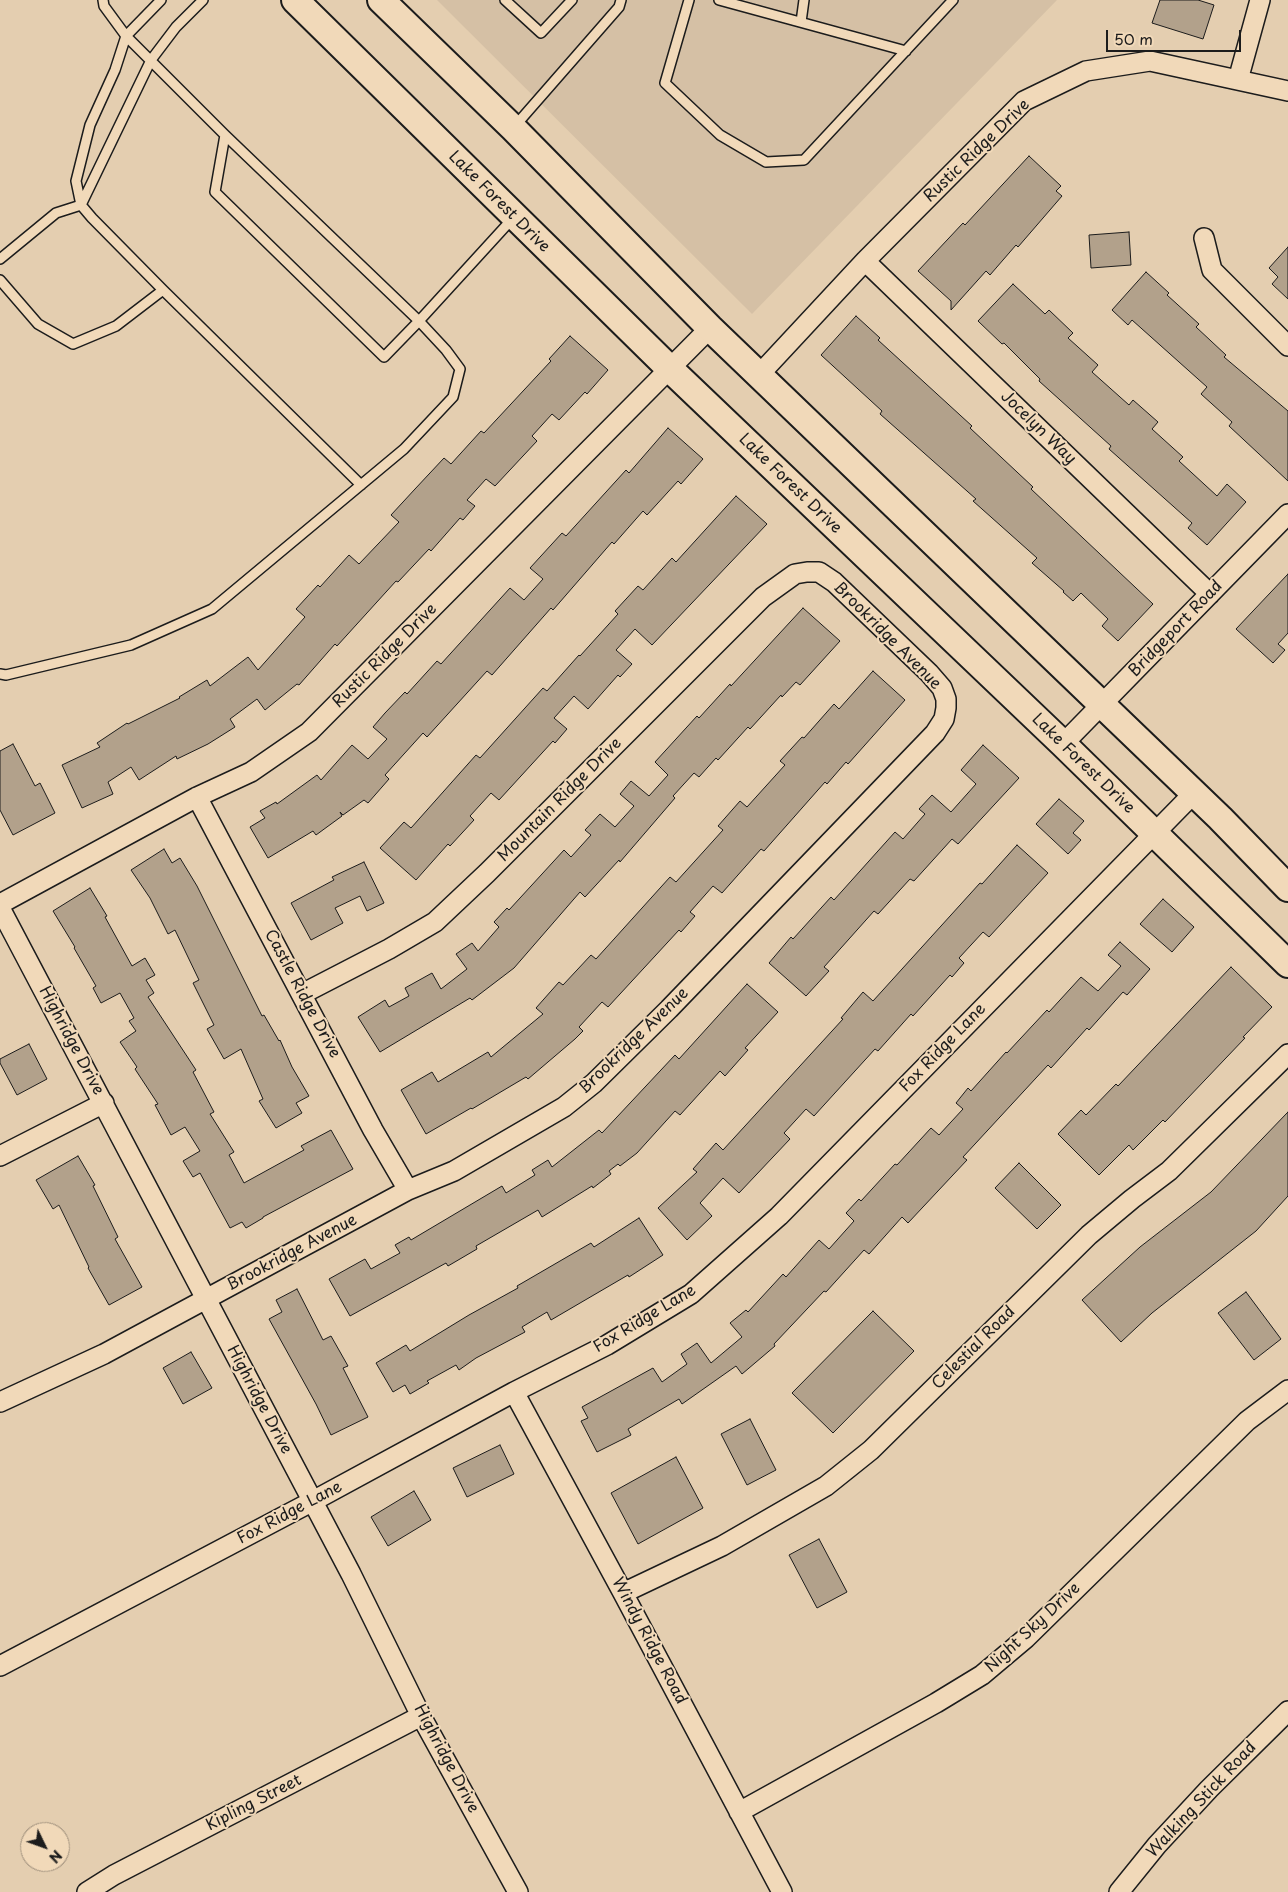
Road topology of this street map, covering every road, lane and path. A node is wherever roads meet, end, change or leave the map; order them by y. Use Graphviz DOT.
graph roads {
  1 [pos="103,0"];
  2 [pos="161,0"];
  3 [pos="204,0"];
  4 [pos="296,0"];
  5 [pos="381,0"];
  6 [pos="505,0"];
  7 [pos="572,0"];
  8 [pos="621,0"];
  9 [pos="689,0"];
  10 [pos="719,0"];
  11 [pos="804,0"];
  12 [pos="953,0"];
  13 [pos="1260,0"];
  14 [pos="801,22"];
  15 [pos="126,36"];
  16 [pos="906,51"];
  17 [pos="151,60"];
  18 [pos="1238,80"];
  19 [pos="1288,91"];
  20 [pos="513,128"];
  21 [pos="225,135"];
  22 [pos="81,205"];
  23 [pos="514,217"];
  24 [pos="1204,238"];
  25 [pos="0,259"];
  26 [pos="866,261"];
  27 [pos="0,280"];
  28 [pos="163,290"];
  29 [pos="419,321"];
  30 [pos="710,328"];
  31 [pos="1288,346"];
  32 [pos="670,369"];
  33 [pos="758,376"];
  34 [pos="361,485"];
  35 [pos="1288,514"];
  36 [pos="795,574"];
  37 [pos="1210,594"];
  38 [pos="0,674"];
  39 [pos="1103,704"];
  40 [pos="1063,744"];
  41 [pos="1194,793"];
  42 [pos="197,797"];
  43 [pos="1154,832"];
  44 [pos="1288,888"];
  45 [pos="0,904"];
  46 [pos="0,908"];
  47 [pos="1288,964"];
  48 [pos="302,994"];
  49 [pos="1288,1054"];
  50 [pos="104,1104"];
  51 [pos="0,1156"];
  52 [pos="408,1190"];
  53 [pos="206,1299"];
  54 [pos="1288,1390"];
  55 [pos="514,1392"];
  56 [pos="0,1402"];
  57 [pos="313,1501"];
  58 [pos="623,1592"];
  59 [pos="0,1666"];
  60 [pos="1288,1711"];
  61 [pos="421,1716"];
  62 [pos="739,1812"];
  63 [pos="87,1892"];
  64 [pos="518,1892"];
  65 [pos="782,1892"];
  66 [pos="1119,1892"];
  1 -- 15 [label="lane"];
  2 -- 15 [label="lane"];
  3 -- 17 [label="lane"];
  4 -- 23 [label="main road, Lake Forest Drive"];
  5 -- 20 [label="main road"];
  6 -- 7 [label="lane"];
  8 -- 20 [label="lane"];
  9 -- 16 [label="lane"];
  10 -- 14 [label="lane"];
  11 -- 14 [label="lane"];
  12 -- 16 [label="lane"];
  13 -- 18 [label="street"];
  14 -- 16 [label="lane"];
  15 -- 17 [label="lane"];
  15 -- 22 [label="lane"];
  17 -- 21 [label="lane"];
  17 -- 22 [label="lane"];
  18 -- 19 [label="street, Rustic Ridge Drive"];
  18 -- 26 [label="street, Rustic Ridge Drive"];
  20 -- 30 [label="main road"];
  21 -- 29 [label="lane"];
  21 -- 29 [label="lane"];
  22 -- 25 [label="lane"];
  22 -- 28 [label="lane"];
  23 -- 29 [label="lane"];
  23 -- 32 [label="main road, Lake Forest Drive"];
  24 -- 31 [label="street"];
  26 -- 33 [label="street, Rustic Ridge Drive"];
  26 -- 37 [label="street, Jocelyn Way"];
  27 -- 28 [label="lane"];
  28 -- 34 [label="lane"];
  29 -- 34 [label="lane"];
  30 -- 32 [label="street, Rustic Ridge Drive"];
  30 -- 33 [label="main road"];
  32 -- 40 [label="main road, Lake Forest Drive"];
  32 -- 42 [label="street, Rustic Ridge Drive"];
  33 -- 39 [label="main road"];
  34 -- 38 [label="lane"];
  35 -- 37 [label="street, Bridgeport Road"];
  36 -- 48 [label="street, Mountain Ridge Drive"];
  36 -- 52 [label="street, Brookridge Avenue"];
  37 -- 39 [label="street, Bridgeport Road"];
  39 -- 40 [label="street, Bridgeport Road"];
  39 -- 41 [label="main road"];
  40 -- 43 [label="main road, Lake Forest Drive"];
  41 -- 43 [label="street, Fox Ridge Lane"];
  41 -- 44 [label="main road"];
  42 -- 45 [label="street, Rustic Ridge Drive"];
  42 -- 48 [label="street, Castle Ridge Drive"];
  43 -- 47 [label="main road, Lake Forest Drive"];
  43 -- 55 [label="street, Fox Ridge Lane"];
  46 -- 50 [label="street, Highridge Drive"];
  48 -- 52 [label="street, Castle Ridge Drive"];
  49 -- 58 [label="street, Celestial Road"];
  50 -- 51 [label="street"];
  50 -- 53 [label="street, Highridge Drive"];
  52 -- 53 [label="street, Brookridge Avenue"];
  53 -- 56 [label="street, Brookridge Avenue"];
  53 -- 57 [label="street, Highridge Drive"];
  54 -- 62 [label="street, Night Sky Drive"];
  55 -- 57 [label="street, Fox Ridge Lane"];
  55 -- 58 [label="street, Windy Ridge Road"];
  57 -- 59 [label="street, Fox Ridge Lane"];
  57 -- 61 [label="street, Highridge Drive"];
  58 -- 62 [label="street, Windy Ridge Road"];
  60 -- 66 [label="street, Walking Stick Road"];
  61 -- 63 [label="street, Kipling Street"];
  61 -- 64 [label="street, Highridge Drive"];
  62 -- 65 [label="street, Windy Ridge Road"];
}
